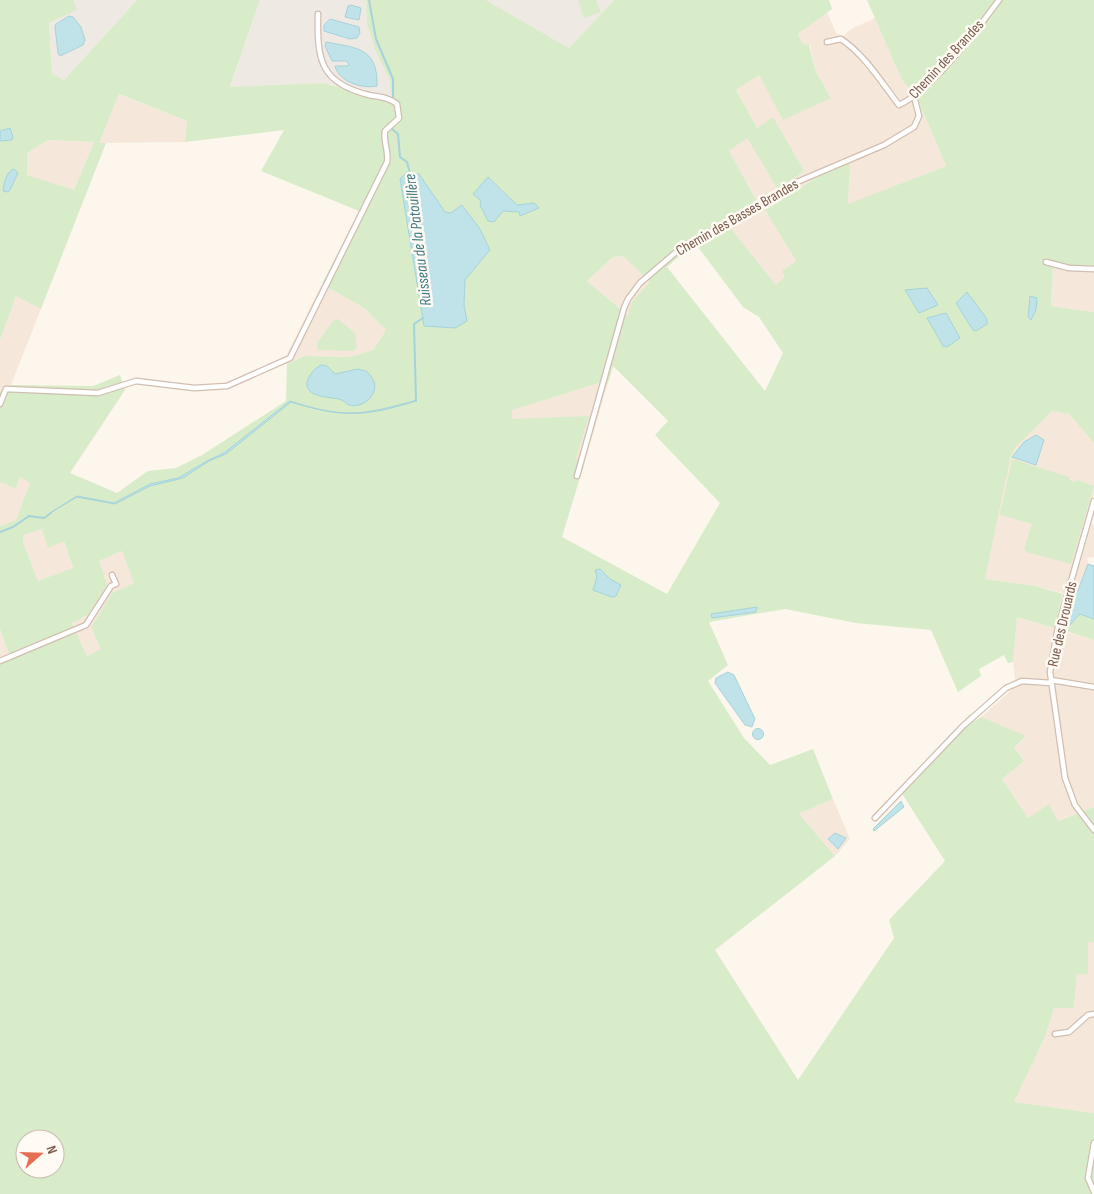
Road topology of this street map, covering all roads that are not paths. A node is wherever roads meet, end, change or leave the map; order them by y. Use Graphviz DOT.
graph roads {
  1 [pos="998,0"];
  2 [pos="318,14"];
  3 [pos="827,42"];
  4 [pos="914,96"];
  5 [pos="1046,262"];
  6 [pos="1094,269"];
  7 [pos="0,404"];
  8 [pos="578,476"];
  9 [pos="1094,501"];
  10 [pos="112,575"];
  11 [pos="0,661"];
  12 [pos="1051,682"];
  13 [pos="1094,686"];
  14 [pos="875,818"];
  15 [pos="1094,830"];
  16 [pos="1094,1014"];
  17 [pos="1055,1034"];
  18 [pos="1094,1143"];
  19 [pos="1094,1192"];
  1 -- 4 [label="street, Chemin des Brandes"];
  2 -- 7 [label="street"];
  3 -- 4 [label="street, Chemin des Brandes"];
  4 -- 8 [label="street, Chemin des Basses Brandes"];
  5 -- 6 [label="street"];
  9 -- 12 [label="street, Rue des Drouards"];
  10 -- 11 [label="street"];
  12 -- 13 [label="street"];
  12 -- 14 [label="street"];
  12 -- 15 [label="street, Rue des Drouards"];
  16 -- 17 [label="street"];
  18 -- 19 [label="street"];
}
